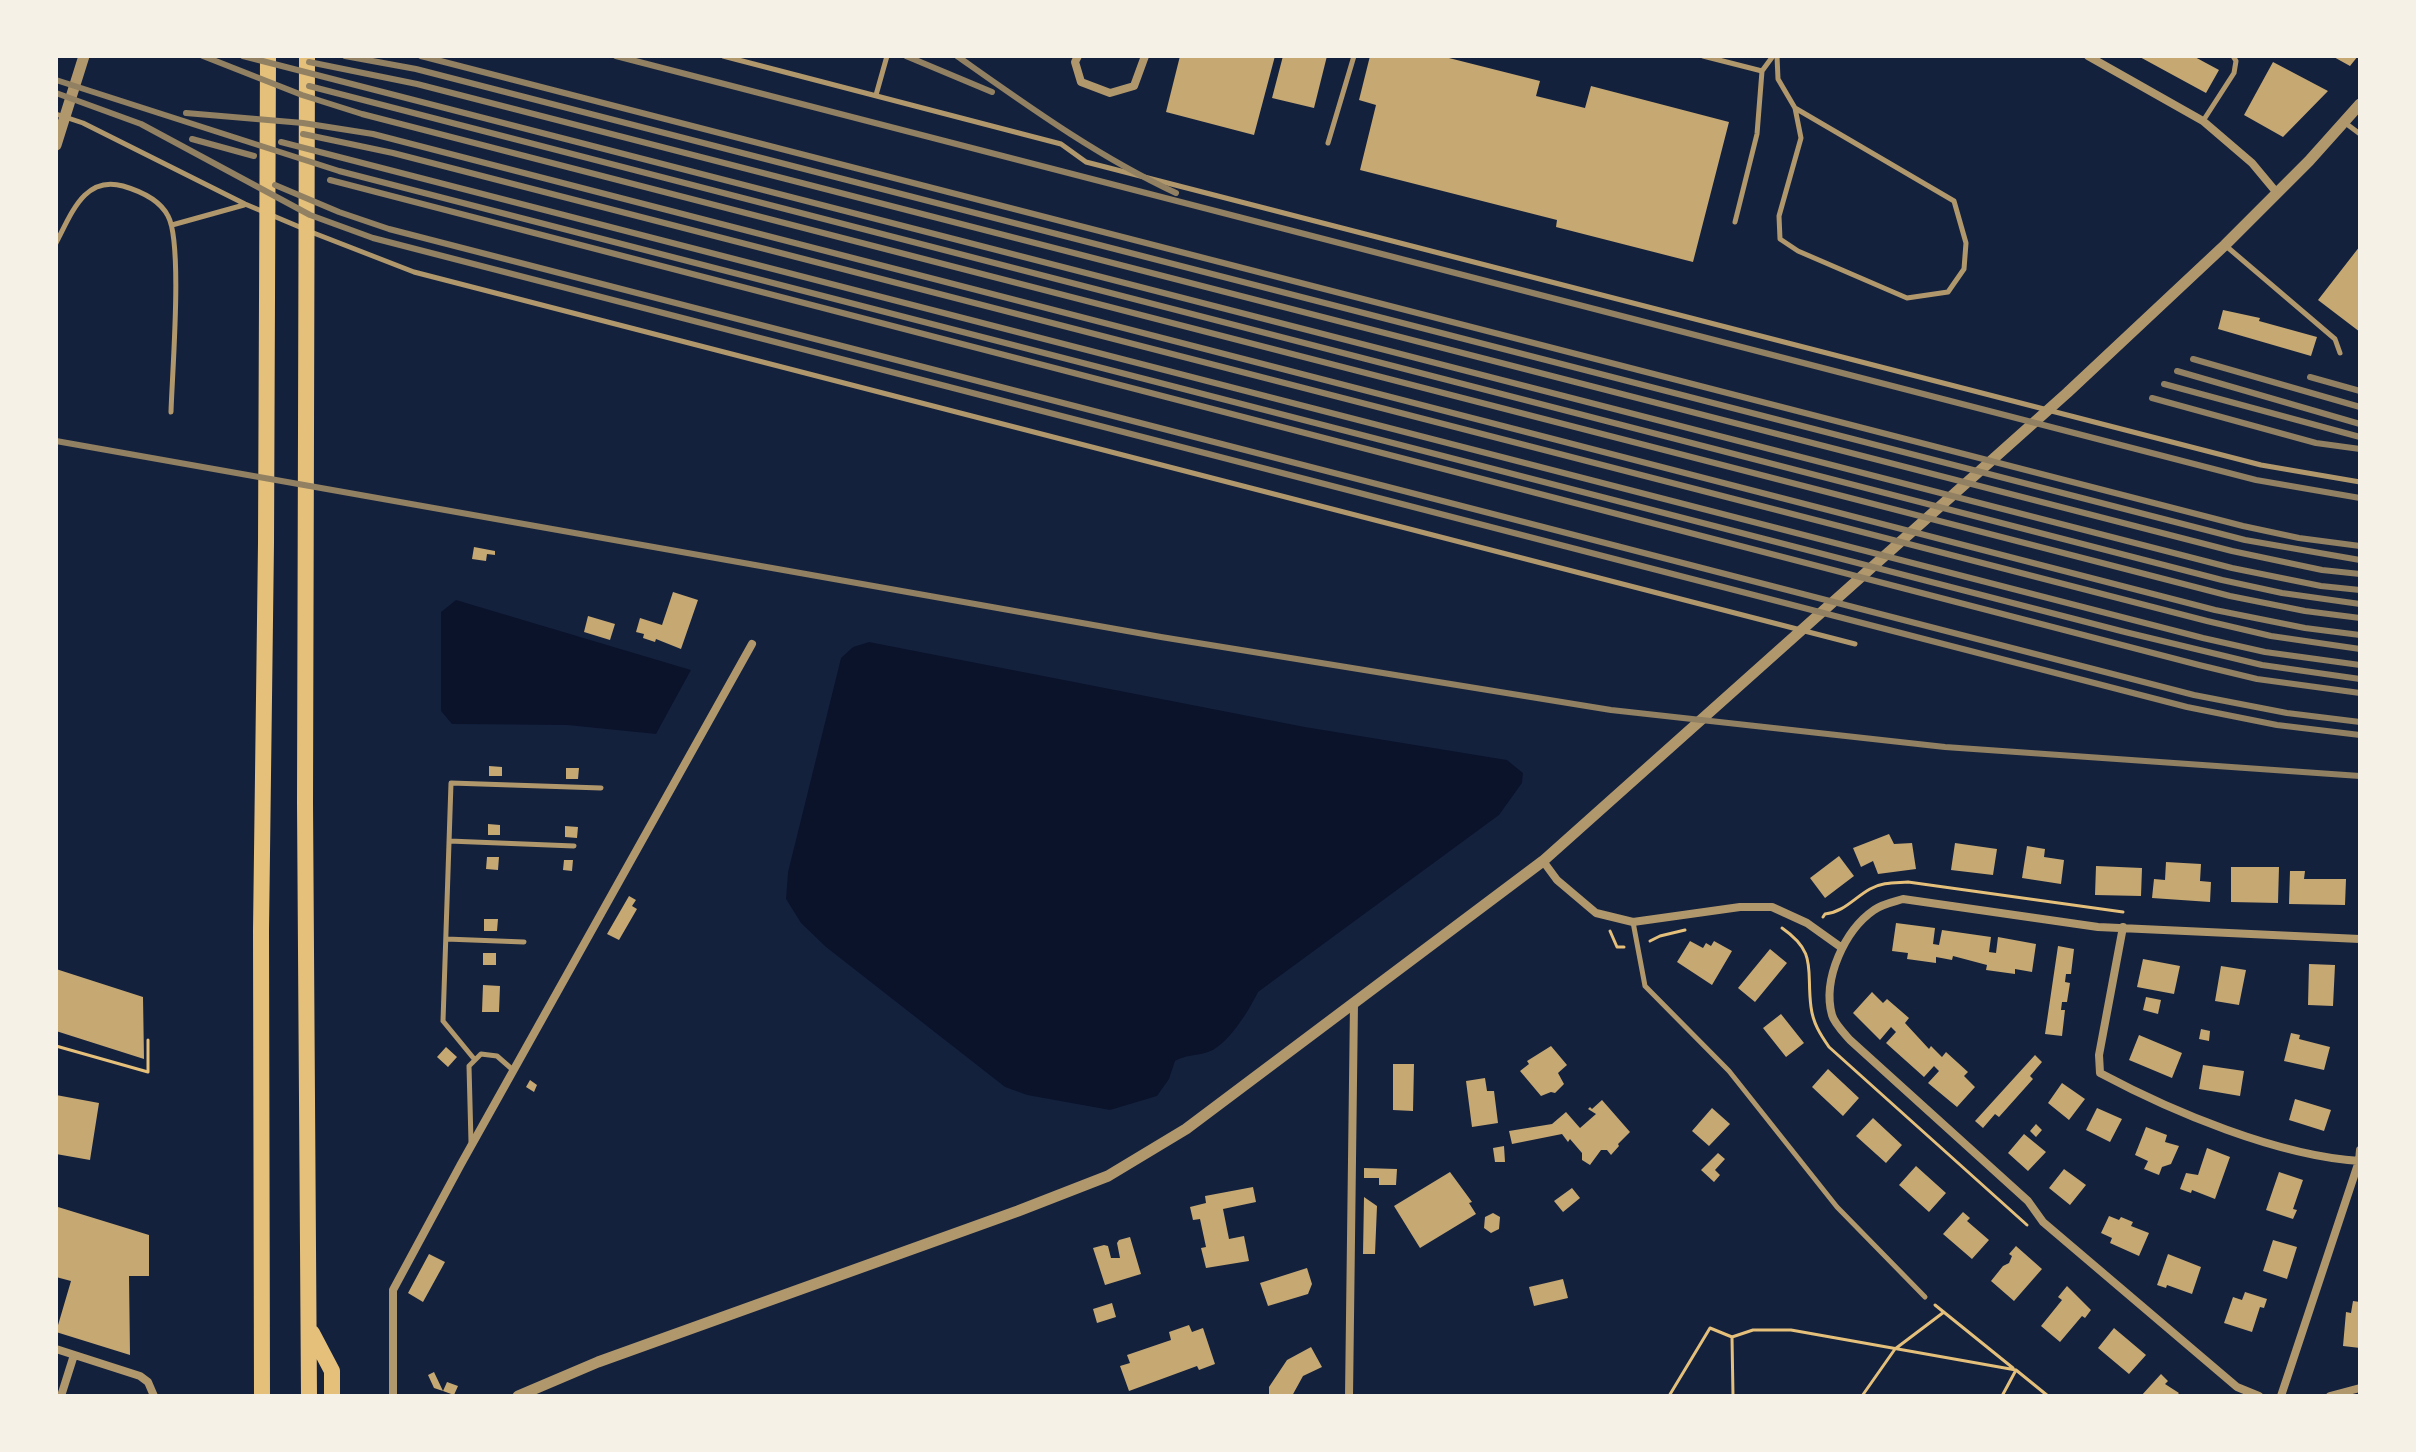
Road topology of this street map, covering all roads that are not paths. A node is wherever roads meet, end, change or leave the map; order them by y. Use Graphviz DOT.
graph roads {
  1 [pos="84,56"];
  2 [pos="268,56"];
  3 [pos="307,56"];
  4 [pos="723,56"];
  5 [pos="887,56"];
  6 [pos="1078,56"];
  7 [pos="1145,56"];
  8 [pos="1354,56"];
  9 [pos="1703,56"];
  10 [pos="1775,56"];
  11 [pos="2088,56"];
  12 [pos="2233,56"];
  13 [pos="1762,71"];
  14 [pos="876,95"];
  15 [pos="2360,104"];
  16 [pos="1795,108"];
  17 [pos="56,114"];
  18 [pos="2203,121"];
  19 [pos="2344,122"];
  20 [pos="2360,134"];
  21 [pos="58,140"];
  22 [pos="1328,143"];
  23 [pos="2277,193"];
  24 [pos="245,204"];
  25 [pos="1735,222"];
  26 [pos="172,225"];
  27 [pos="56,243"];
  28 [pos="2225,245"];
  29 [pos="2340,353"];
  30 [pos="171,412"];
  31 [pos="2360,482"];
  32 [pos="752,644"];
  33 [pos="1855,644"];
  34 [pos="601,788"];
  35 [pos="449,841"];
  36 [pos="574,846"];
  37 [pos="1543,861"];
  38 [pos="1633,922"];
  39 [pos="2123,927"];
  40 [pos="446,939"];
  41 [pos="2360,939"];
  42 [pos="524,942"];
  43 [pos="1842,948"];
  44 [pos="1354,1003"];
  45 [pos="475,1060"];
  46 [pos="513,1071"];
  47 [pos="471,1146"];
  48 [pos="2360,1150"];
  49 [pos="2359,1161"];
  50 [pos="1925,1297"];
  51 [pos="309,1328"];
  52 [pos="56,1349"];
  53 [pos="74,1355"];
  54 [pos="2360,1388"];
  55 [pos="61,1396"];
  56 [pos="154,1396"];
  57 [pos="262,1396"];
  58 [pos="309,1396"];
  59 [pos="332,1396"];
  60 [pos="393,1396"];
  61 [pos="518,1396"];
  62 [pos="1349,1396"];
  63 [pos="2259,1396"];
  64 [pos="2281,1396"];
  65 [pos="2330,1396"];
  1 -- 21 [label="street"];
  2 -- 57 [label="highway"];
  3 -- 51 [label="highway"];
  4 -- 14 [label="lane"];
  5 -- 14 [label="lane"];
  6 -- 7 [label="street"];
  8 -- 22 [label="lane"];
  9 -- 13 [label="lane"];
  10 -- 13 [label="lane"];
  10 -- 16 [label="lane"];
  11 -- 18 [label="street"];
  12 -- 18 [label="lane"];
  13 -- 25 [label="lane"];
  14 -- 31 [label="lane"];
  15 -- 19 [label="street"];
  16 -- 16 [label="lane"];
  17 -- 24 [label="lane"];
  18 -- 23 [label="street"];
  19 -- 20 [label="lane"];
  19 -- 23 [label="street"];
  23 -- 28 [label="street"];
  24 -- 26 [label="lane"];
  24 -- 33 [label="lane"];
  26 -- 27 [label="lane"];
  26 -- 30 [label="lane"];
  28 -- 29 [label="lane"];
  28 -- 37 [label="street"];
  32 -- 46 [label="street"];
  34 -- 35 [label="lane"];
  35 -- 36 [label="lane"];
  35 -- 40 [label="lane"];
  37 -- 38 [label="street"];
  37 -- 44 [label="street"];
  38 -- 43 [label="street"];
  38 -- 50 [label="lane"];
  39 -- 41 [label="street"];
  39 -- 43 [label="street"];
  39 -- 49 [label="street"];
  40 -- 42 [label="lane"];
  40 -- 45 [label="lane"];
  43 -- 63 [label="street"];
  44 -- 61 [label="street"];
  44 -- 62 [label="street"];
  45 -- 46 [label="lane"];
  45 -- 47 [label="lane"];
  46 -- 47 [label="street"];
  47 -- 60 [label="street"];
  48 -- 49 [label="street"];
  49 -- 64 [label="street"];
  51 -- 58 [label="highway"];
  51 -- 59 [label="highway"];
  52 -- 53 [label="street"];
  53 -- 55 [label="street"];
  53 -- 56 [label="street"];
  54 -- 65 [label="street"];
}
